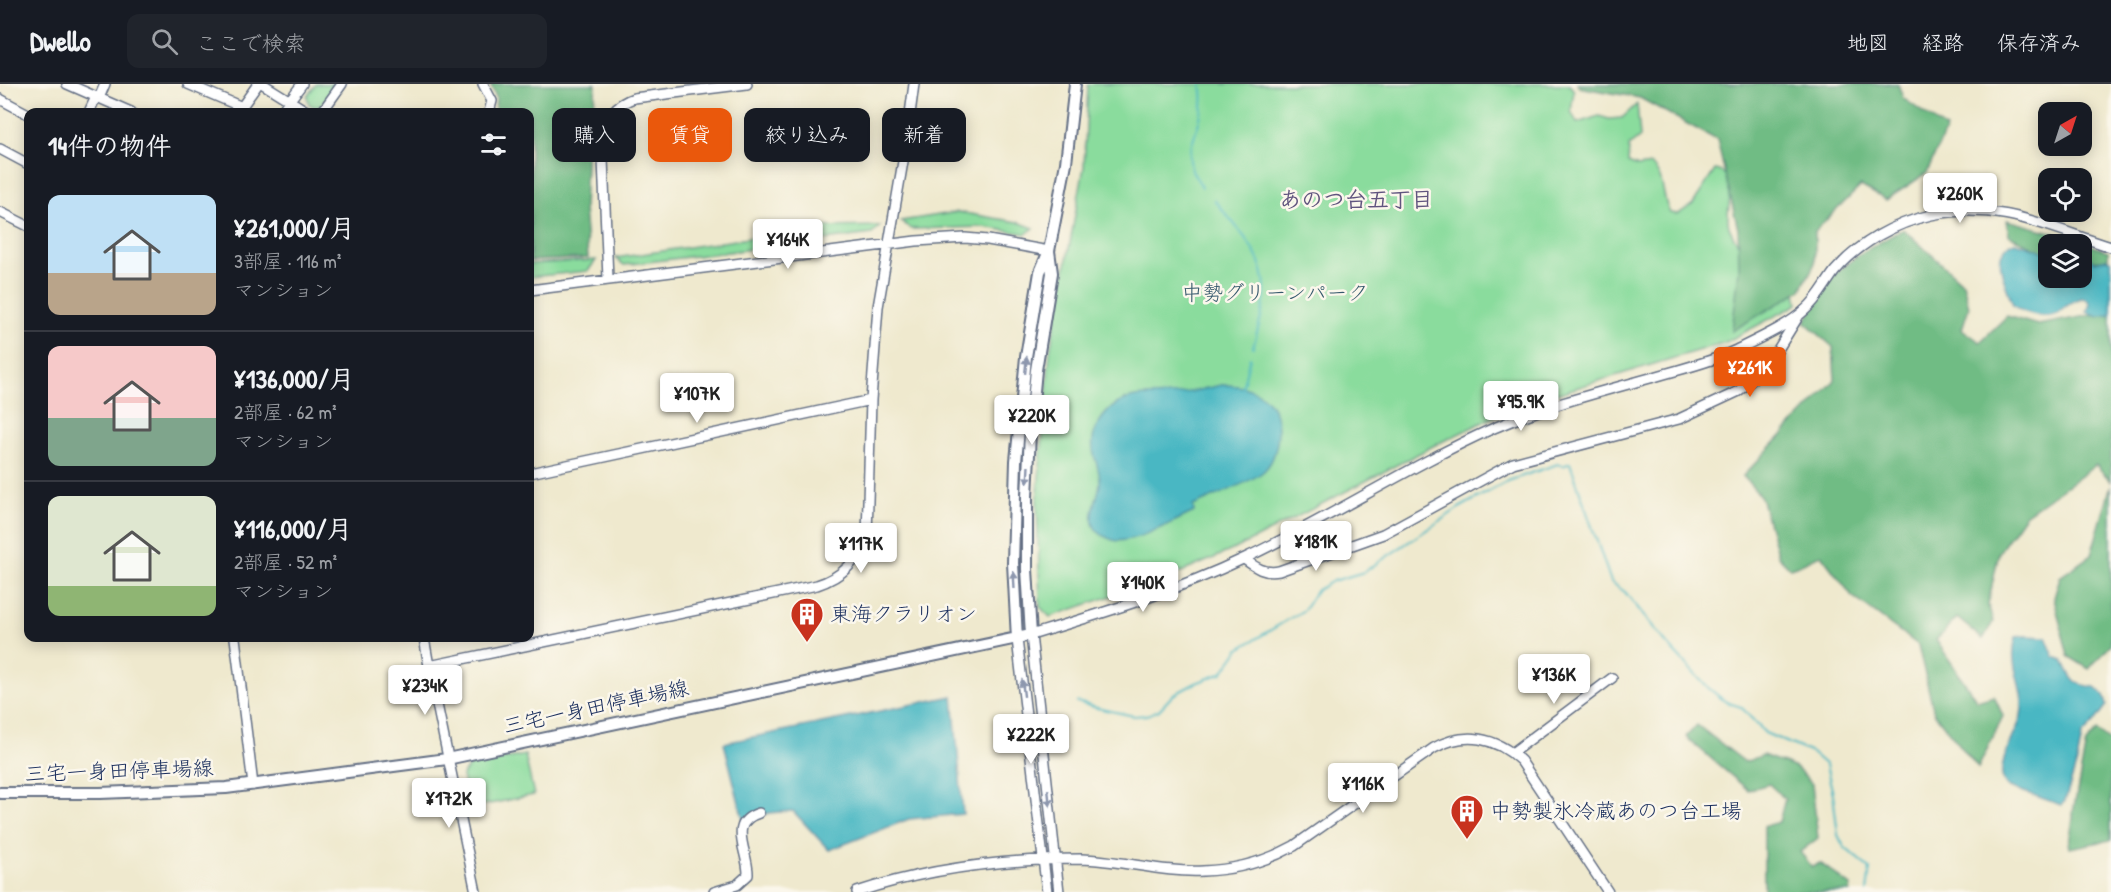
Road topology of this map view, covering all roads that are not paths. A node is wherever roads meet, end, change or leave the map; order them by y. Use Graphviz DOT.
graph roads {
  1 [pos="67,84"];
  2 [pos="105,84"];
  3 [pos="188,84"];
  4 [pos="258,84"];
  5 [pos="263,84"];
  6 [pos="302,84"];
  7 [pos="342,84"];
  8 [pos="483,84"];
  9 [pos="747,84"];
  10 [pos="914,84"];
  11 [pos="1075,84"];
  12 [pos="97,97"];
  13 [pos="0,99"];
  14 [pos="289,101"];
  15 [pos="91,108"];
  16 [pos="122,108"];
  17 [pos="236,108"];
  18 [pos="241,108"];
  19 [pos="284,108"];
  20 [pos="301,108"];
  21 [pos="325,108"];
  22 [pos="490,108"];
  23 [pos="24,112"];
  24 [pos="0,149"];
  25 [pos="24,162"];
  26 [pos="0,212"];
  27 [pos="24,224"];
  28 [pos="888,244"];
  29 [pos="2111,247"];
  30 [pos="1049,251"];
  31 [pos="608,279"];
  32 [pos="534,289"];
  33 [pos="1799,315"];
  34 [pos="871,400"];
  35 [pos="534,472"];
  36 [pos="1244,559"];
  37 [pos="1031,635"];
  38 [pos="1017,639"];
  39 [pos="235,642"];
  40 [pos="425,642"];
  41 [pos="429,666"];
  42 [pos="1611,678"];
  43 [pos="1512,753"];
  44 [pos="447,759"];
  45 [pos="253,785"];
  46 [pos="0,793"];
  47 [pos="759,813"];
  48 [pos="1044,860"];
  49 [pos="1056,860"];
  50 [pos="476,892"];
  51 [pos="714,892"];
  52 [pos="857,892"];
  53 [pos="1047,892"];
  54 [pos="1059,892"];
  55 [pos="1608,892"];
  1 -- 12 [label="street"];
  2 -- 12 [label="street"];
  3 -- 17 [label="street"];
  4 -- 18 [label="street"];
  5 -- 14 [label="street"];
  6 -- 14 [label="street"];
  7 -- 21 [label="street"];
  8 -- 22 [label="street"];
  9 -- 31 [label="street"];
  10 -- 28 [label="street"];
  11 -- 30 [label="main road"];
  12 -- 15 [label="street"];
  12 -- 16 [label="street"];
  13 -- 23 [label="street"];
  14 -- 19 [label="street"];
  14 -- 20 [label="street"];
  24 -- 25 [label="street"];
  26 -- 27 [label="street"];
  28 -- 30 [label="street"];
  28 -- 31 [label="street"];
  28 -- 34 [label="street"];
  29 -- 33 [label="street"];
  30 -- 37 [label="main road, one-way"];
  38 -- 30 [label="main road, one-way"];
  31 -- 32 [label="street"];
  33 -- 36 [label="street"];
  33 -- 36 [label="street"];
  34 -- 35 [label="street"];
  34 -- 41 [label="street"];
  36 -- 37 [label="street"];
  37 -- 38 [label="main road, 三宅一身田停車場線"];
  37 -- 49 [label="street, one-way"];
  38 -- 44 [label="main road, 三宅一身田停車場線"];
  48 -- 38 [label="street, one-way"];
  39 -- 45 [label="street"];
  40 -- 41 [label="street"];
  41 -- 44 [label="street"];
  42 -- 43 [label="street"];
  43 -- 49 [label="street"];
  43 -- 55 [label="street"];
  44 -- 45 [label="main road, 三宅一身田停車場線"];
  44 -- 50 [label="street"];
  45 -- 46 [label="main road, 三宅一身田停車場線"];
  47 -- 51 [label="street"];
  48 -- 49 [label="street"];
  48 -- 52 [label="street"];
  48 -- 53 [label="street"];
  49 -- 54 [label="street"];
}
